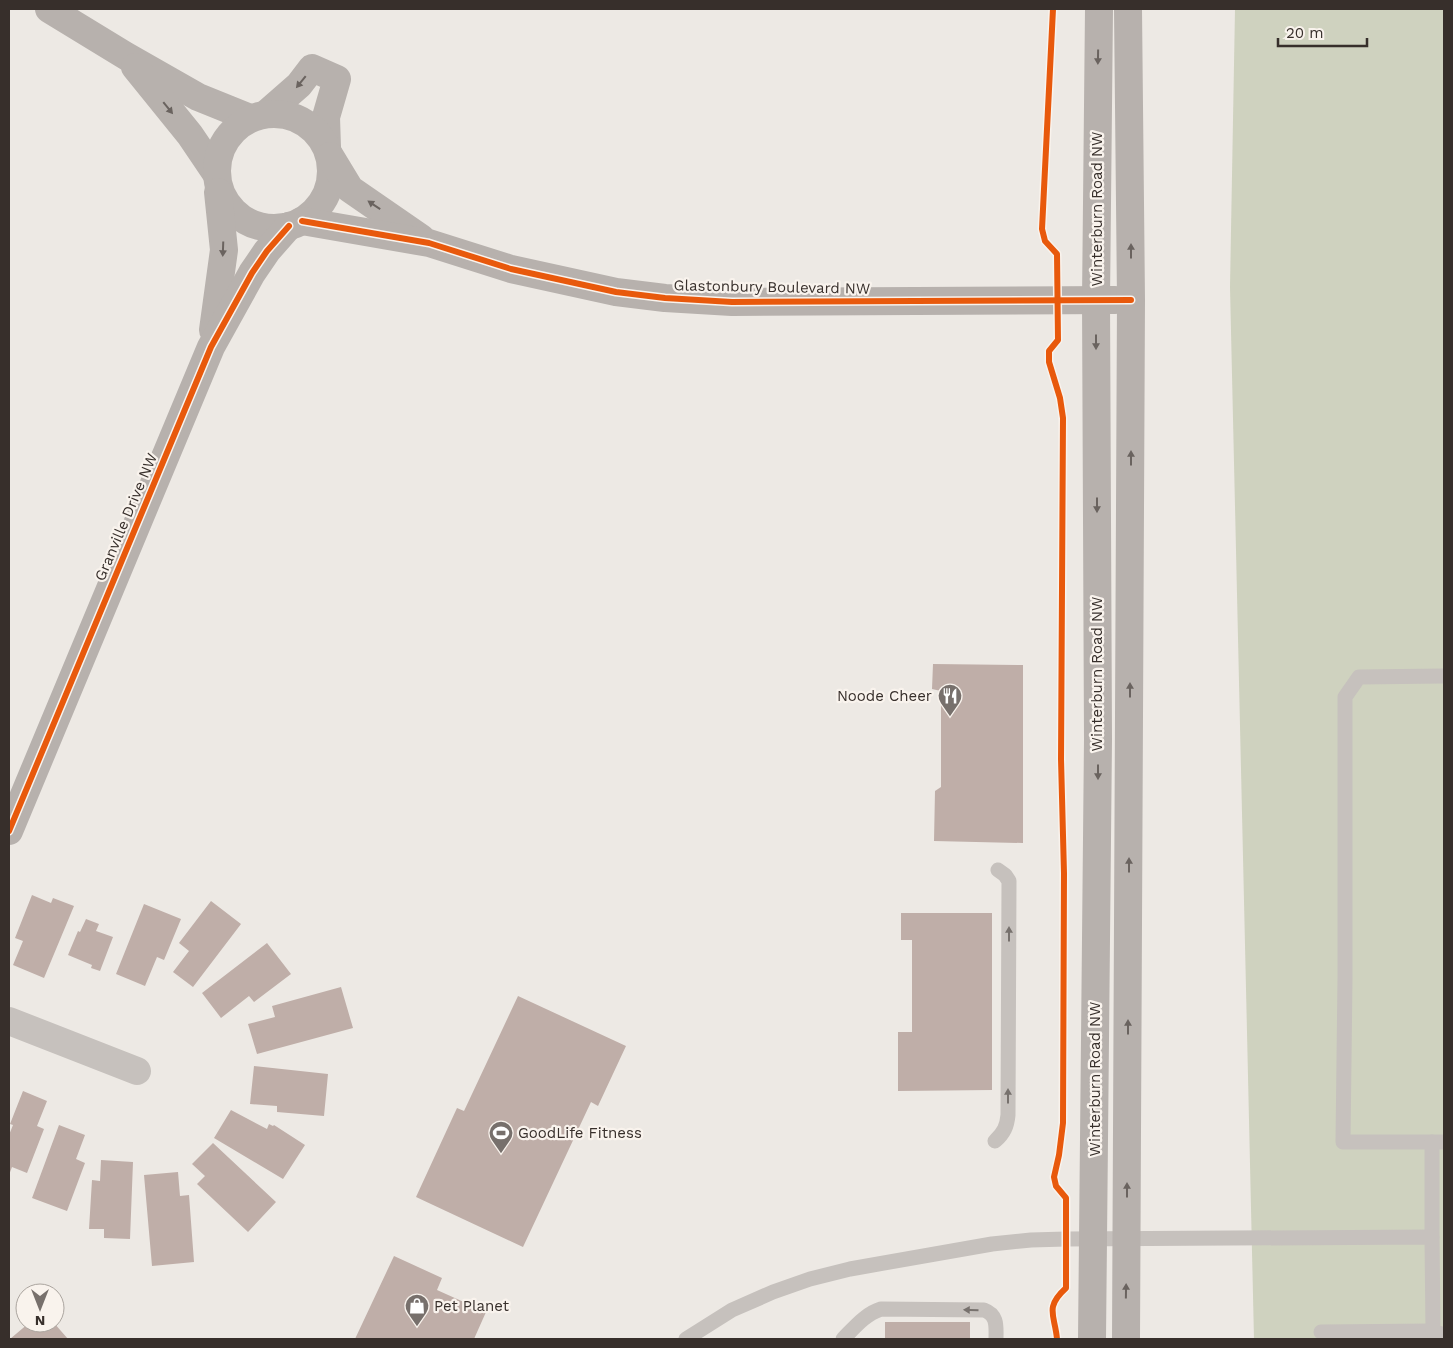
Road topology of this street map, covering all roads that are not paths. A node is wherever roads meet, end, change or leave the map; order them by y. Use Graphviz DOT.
graph roads {
  1 [pos="49,9"];
  2 [pos="1099,9"];
  3 [pos="1128,9"];
  4 [pos="126,56"];
  5 [pos="259,116"];
  6 [pos="327,150"];
  7 [pos="217,179"];
  8 [pos="295,223"];
  9 [pos="429,243"];
  10 [pos="1096,300"];
  11 [pos="1131,300"];
  12 [pos="211,346"];
  13 [pos="1444,676"];
  14 [pos="9,831"];
  15 [pos="998,870"];
  16 [pos="9,1021"];
  17 [pos="137,1071"];
  18 [pos="995,1141"];
  19 [pos="1438,1142"];
  20 [pos="1432,1237"];
  21 [pos="1127,1238"];
  22 [pos="1094,1239"];
  23 [pos="1321,1332"];
  24 [pos="1439,1333"];
  25 [pos="686,1339"];
  26 [pos="843,1339"];
  27 [pos="996,1339"];
  28 [pos="1092,1339"];
  29 [pos="1126,1339"];
  1 -- 4 [label="street, Glastonbury Boulevard NW"];
  2 -- 10 [label="street, Winterburn Road NW, one-way"];
  11 -- 3 [label="street, one-way"];
  4 -- 5 [label="street, Glastonbury Boulevard NW"];
  4 -- 7 [label="street, Glastonbury Boulevard NW, one-way"];
  5 -- 6 [label="street, Glastonbury Boulevard NW"];
  6 -- 5 [label="street, one-way"];
  5 -- 7 [label="street"];
  6 -- 8 [label="street"];
  9 -- 6 [label="street, Glastonbury Boulevard NW, one-way"];
  7 -- 8 [label="street, Glastonbury Boulevard NW"];
  7 -- 12 [label="street, Granville Drive NW, one-way"];
  8 -- 9 [label="street, Glastonbury Boulevard NW"];
  8 -- 12 [label="street, Granville Drive NW"];
  9 -- 10 [label="street, Glastonbury Boulevard NW"];
  10 -- 11 [label="street, Glastonbury Boulevard NW"];
  10 -- 22 [label="street, Winterburn Road NW, one-way"];
  21 -- 11 [label="street, one-way"];
  12 -- 14 [label="street, Granville Drive NW"];
  13 -- 19 [label="lane"];
  18 -- 15 [label="lane, one-way"];
  16 -- 17 [label="street"];
  19 -- 20 [label="lane"];
  20 -- 21 [label="lane"];
  20 -- 24 [label="lane"];
  21 -- 22 [label="lane"];
  29 -- 21 [label="street, one-way"];
  22 -- 25 [label="lane"];
  22 -- 28 [label="street, Winterburn Road NW"];
  23 -- 24 [label="lane"];
  27 -- 26 [label="lane, one-way"];
}
